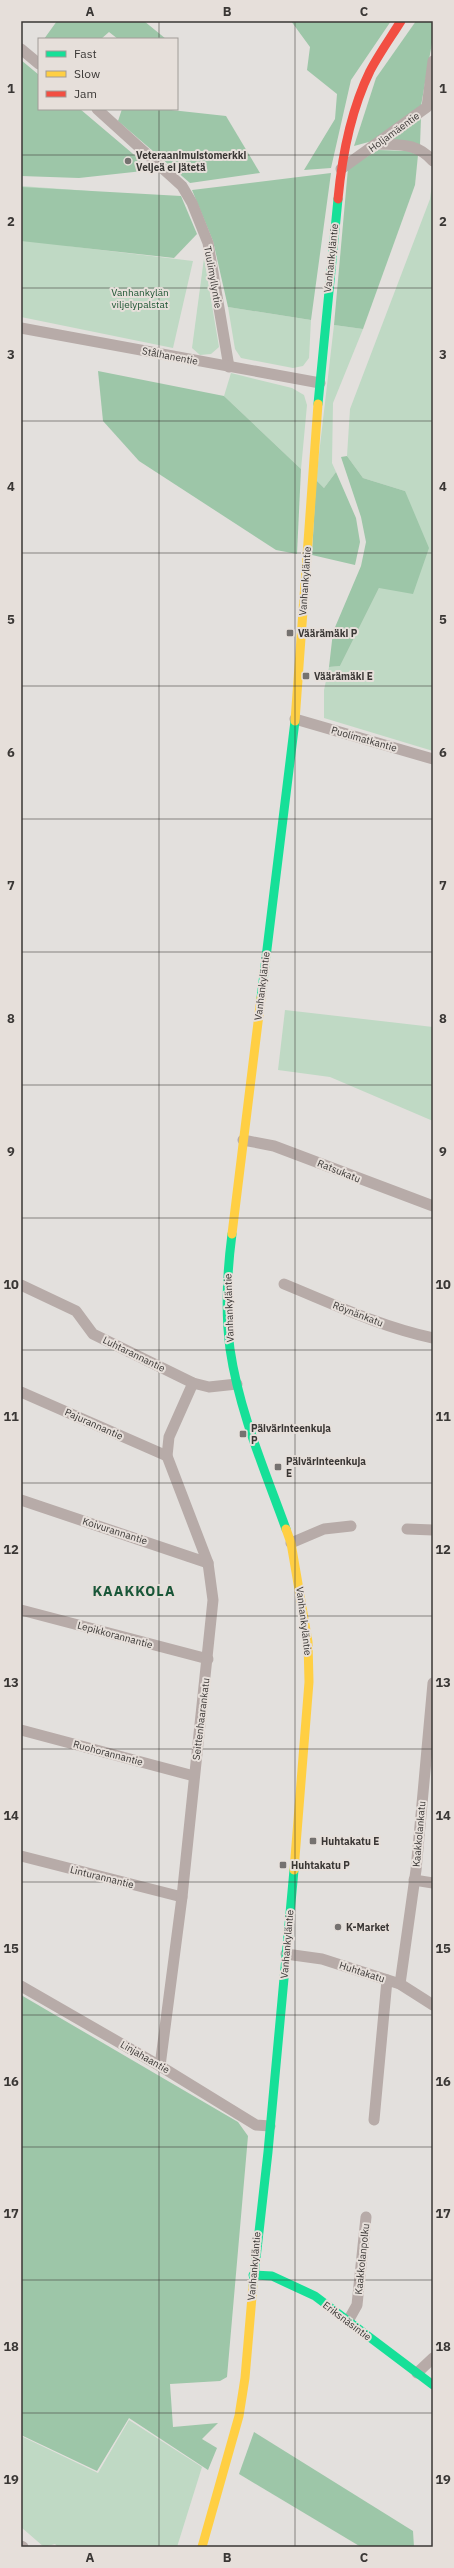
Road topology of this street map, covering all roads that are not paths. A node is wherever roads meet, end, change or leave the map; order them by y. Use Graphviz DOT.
graph roads {
  1 [pos="401,21"];
  2 [pos="21,50"];
  3 [pos="433,61"];
  4 [pos="38,63"];
  5 [pos="98,110"];
  6 [pos="378,144"];
  7 [pos="433,161"];
  8 [pos="341,169"];
  9 [pos="21,328"];
  10 [pos="229,367"];
  11 [pos="320,383"];
  12 [pos="295,719"];
  13 [pos="433,759"];
  14 [pos="243,1140"];
  15 [pos="433,1206"];
  16 [pos="284,1284"];
  17 [pos="21,1285"];
  18 [pos="433,1338"];
  19 [pos="192,1383"];
  20 [pos="237,1384"];
  21 [pos="21,1392"];
  22 [pos="168,1456"];
  23 [pos="21,1500"];
  24 [pos="351,1526"];
  25 [pos="407,1529"];
  26 [pos="433,1530"];
  27 [pos="290,1543"];
  28 [pos="208,1563"];
  29 [pos="21,1610"];
  30 [pos="208,1660"];
  31 [pos="433,1684"];
  32 [pos="21,1730"];
  33 [pos="430,1740"];
  34 [pos="194,1776"];
  35 [pos="21,1856"];
  36 [pos="414,1880"];
  37 [pos="433,1883"];
  38 [pos="182,1897"];
  39 [pos="286,1954"];
  40 [pos="387,1980"];
  41 [pos="400,1984"];
  42 [pos="21,1986"];
  43 [pos="433,2005"];
  44 [pos="160,2066"];
  45 [pos="374,2120"];
  46 [pos="270,2126"];
  47 [pos="366,2218"];
  48 [pos="253,2275"];
  49 [pos="348,2321"];
  50 [pos="433,2358"];
  51 [pos="417,2373"];
  52 [pos="433,2385"];
  53 [pos="202,2547"];
  1 -- 8 [label="street, Vanhankyläntie"];
  2 -- 4 [label="street"];
  3 -- 6 [label="street, Holjamäentie"];
  5 -- 10 [label="street, Tuulimyllyntie"];
  6 -- 7 [label="street"];
  6 -- 8 [label="street, Holjamäentie"];
  8 -- 11 [label="street, Vanhankyläntie"];
  9 -- 10 [label="street, Stålhanentie"];
  10 -- 11 [label="street, Stålhanentie"];
  11 -- 12 [label="street, Vanhankyläntie"];
  12 -- 13 [label="street, Puolimatkantie"];
  12 -- 14 [label="street, Vanhankyläntie"];
  14 -- 15 [label="street, Ratsukatu"];
  14 -- 20 [label="street, Vanhankyläntie"];
  16 -- 18 [label="street, Röynänkatu"];
  17 -- 19 [label="street, Luhtarannantie"];
  19 -- 20 [label="street, Luhtarannantie"];
  19 -- 22 [label="street, Seittenhaarankatu"];
  20 -- 27 [label="street, Vanhankyläntie"];
  21 -- 22 [label="street, Pajurannantie"];
  22 -- 28 [label="street, Seittenhaarankatu"];
  23 -- 28 [label="street, Koivurannantie"];
  24 -- 27 [label="street"];
  25 -- 26 [label="street"];
  27 -- 39 [label="street, Vanhankyläntie"];
  28 -- 30 [label="street, Seittenhaarankatu"];
  29 -- 30 [label="street, Lepikkorannantie"];
  30 -- 34 [label="street, Seittenhaarankatu"];
  31 -- 33 [label="street, Kaakkolankatu"];
  32 -- 34 [label="street, Ruohorannantie"];
  33 -- 36 [label="street, Kaakkolankatu"];
  34 -- 38 [label="street, Seittenhaarankatu"];
  35 -- 38 [label="street, Linturannantie"];
  36 -- 37 [label="street"];
  36 -- 41 [label="street, Kaakkolankatu"];
  38 -- 44 [label="street, Seittenhaarankatu"];
  39 -- 40 [label="street, Huhtakatu"];
  39 -- 46 [label="street, Vanhankyläntie"];
  40 -- 41 [label="street, Huhtakatu"];
  40 -- 45 [label="street"];
  41 -- 43 [label="street, Huhtakatu"];
  42 -- 44 [label="street, Linjahaantie"];
  44 -- 46 [label="street, Linjahaantie"];
  46 -- 48 [label="street, Vanhankyläntie"];
  47 -- 49 [label="street, Kaakkolanpolku"];
  48 -- 49 [label="street, Eriksnäsintie"];
  48 -- 53 [label="street, Vanhankyläntie"];
  49 -- 51 [label="street, Eriksnäsintie"];
  50 -- 51 [label="street"];
  51 -- 52 [label="street, Eriksnäsintie"];
}
